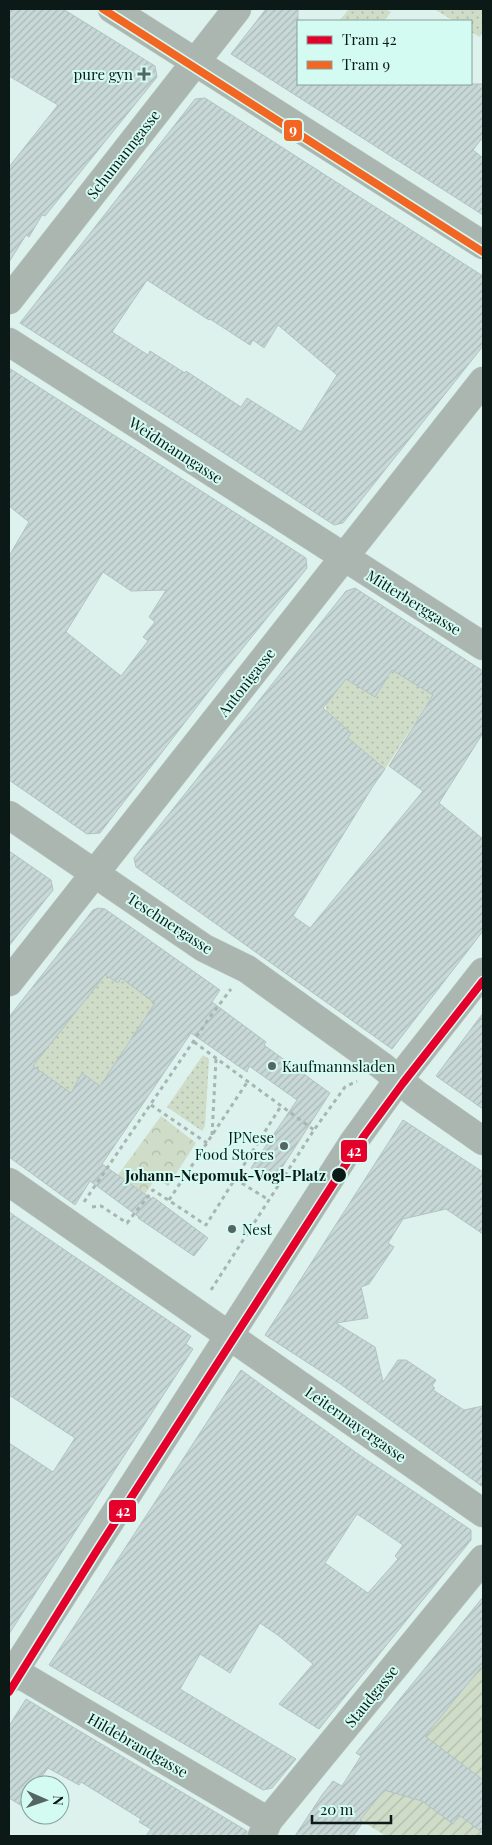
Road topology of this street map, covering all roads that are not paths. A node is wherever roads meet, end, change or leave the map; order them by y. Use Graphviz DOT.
graph roads {
  1 [pos="112,9"];
  2 [pos="236,9"];
  3 [pos="195,62"];
  4 [pos="483,245"];
  5 [pos="9,300"];
  6 [pos="9,342"];
  7 [pos="483,381"];
  8 [pos="344,558"];
  9 [pos="483,646"];
  10 [pos="9,815"];
  11 [pos="95,873"];
  12 [pos="483,972"];
  13 [pos="9,982"];
  14 [pos="399,1079"];
  15 [pos="483,1141"];
  16 [pos="9,1182"];
  17 [pos="229,1335"];
  18 [pos="483,1513"];
  19 [pos="483,1559"];
  20 [pos="10,1673"];
  21 [pos="265,1829"];
  1 -- 3 [label="street"];
  2 -- 3 [label="street, Schumanngasse"];
  3 -- 4 [label="street"];
  3 -- 5 [label="street, Schumanngasse"];
  6 -- 8 [label="street, Weidmanngasse"];
  7 -- 8 [label="street, Antonigasse"];
  8 -- 9 [label="street, Mitterberggasse"];
  8 -- 11 [label="street, Antonigasse"];
  10 -- 11 [label="street, Teschnergasse"];
  11 -- 13 [label="street, Antonigasse"];
  11 -- 14 [label="street, Teschnergasse"];
  12 -- 14 [label="street"];
  14 -- 15 [label="street"];
  14 -- 17 [label="street"];
  16 -- 17 [label="street"];
  17 -- 18 [label="street, Leitermayergasse"];
  17 -- 20 [label="street"];
  19 -- 21 [label="street, Staudgasse"];
  20 -- 21 [label="street, Hildebrandgasse"];
}
